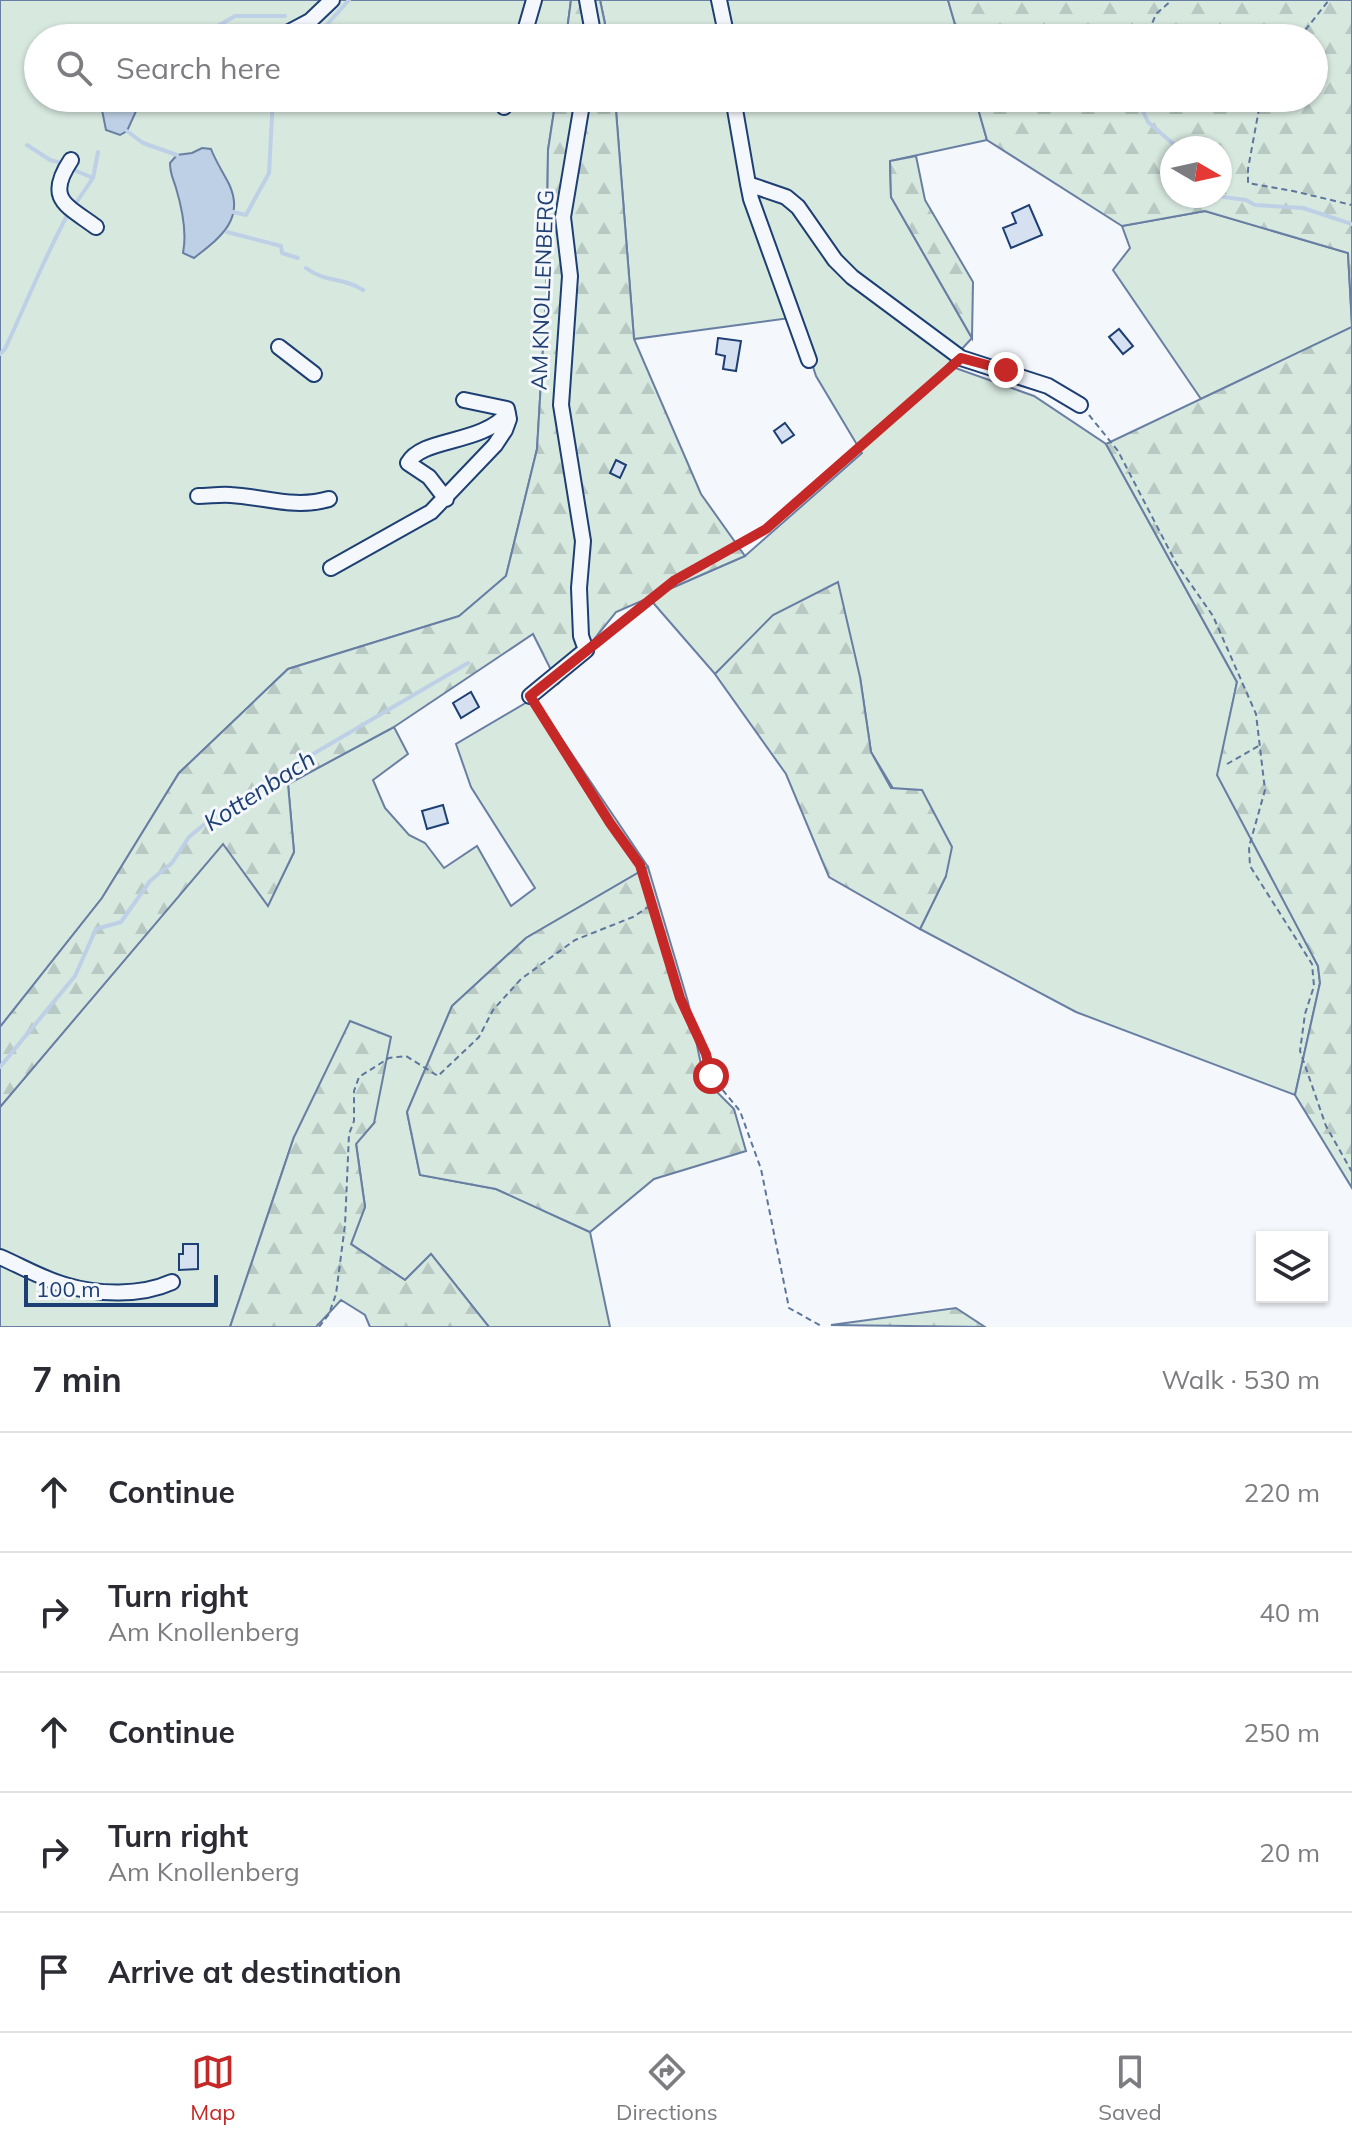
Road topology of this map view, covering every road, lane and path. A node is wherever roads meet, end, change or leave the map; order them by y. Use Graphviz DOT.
graph roads {
  1 [pos="332,0"];
  2 [pos="534,0"];
  3 [pos="587,0"];
  4 [pos="719,0"];
  5 [pos="1172,0"];
  6 [pos="1329,0"];
  7 [pos="304,24"];
  8 [pos="527,24"];
  9 [pos="591,24"];
  10 [pos="724,24"];
  11 [pos="1152,24"];
  12 [pos="1310,24"];
  13 [pos="581,112"];
  14 [pos="735,112"];
  15 [pos="1258,112"];
  16 [pos="71,160"];
  17 [pos="748,184"];
  18 [pos="1352,205"];
  19 [pos="96,227"];
  20 [pos="279,347"];
  21 [pos="961,358"];
  22 [pos="809,360"];
  23 [pos="314,374"];
  24 [pos="464,400"];
  25 [pos="1080,405"];
  26 [pos="509,413"];
  27 [pos="198,496"];
  28 [pos="329,499"];
  29 [pos="446,499"];
  30 [pos="331,568"];
  31 [pos="586,650"];
  32 [pos="530,696"];
  33 [pos="1261,744"];
  34 [pos="1227,764"];
  35 [pos="651,905"];
  36 [pos="1352,1172"];
  37 [pos="0,1257"];
  38 [pos="172,1282"];
  39 [pos="319,1327"];
  40 [pos="823,1327"];
  1 -- 7 [label="lane"];
  2 -- 8 [label="lane"];
  3 -- 9 [label="lane"];
  4 -- 10 [label="lane"];
  5 -- 11 [label="path"];
  6 -- 12 [label="path"];
  13 -- 31 [label="lane, AM KNOLLENBERG"];
  14 -- 17 [label="lane"];
  15 -- 18 [label="path"];
  16 -- 19 [label="lane"];
  17 -- 21 [label="lane"];
  17 -- 22 [label="lane"];
  20 -- 23 [label="lane"];
  21 -- 25 [label="lane"];
  21 -- 31 [label="path"];
  24 -- 26 [label="lane"];
  25 -- 33 [label="path"];
  26 -- 29 [label="lane"];
  26 -- 29 [label="lane"];
  27 -- 28 [label="lane"];
  29 -- 30 [label="lane"];
  31 -- 32 [label="lane"];
  32 -- 35 [label="path"];
  33 -- 34 [label="path"];
  33 -- 36 [label="path"];
  35 -- 39 [label="path"];
  35 -- 40 [label="path"];
  37 -- 38 [label="lane"];
}
